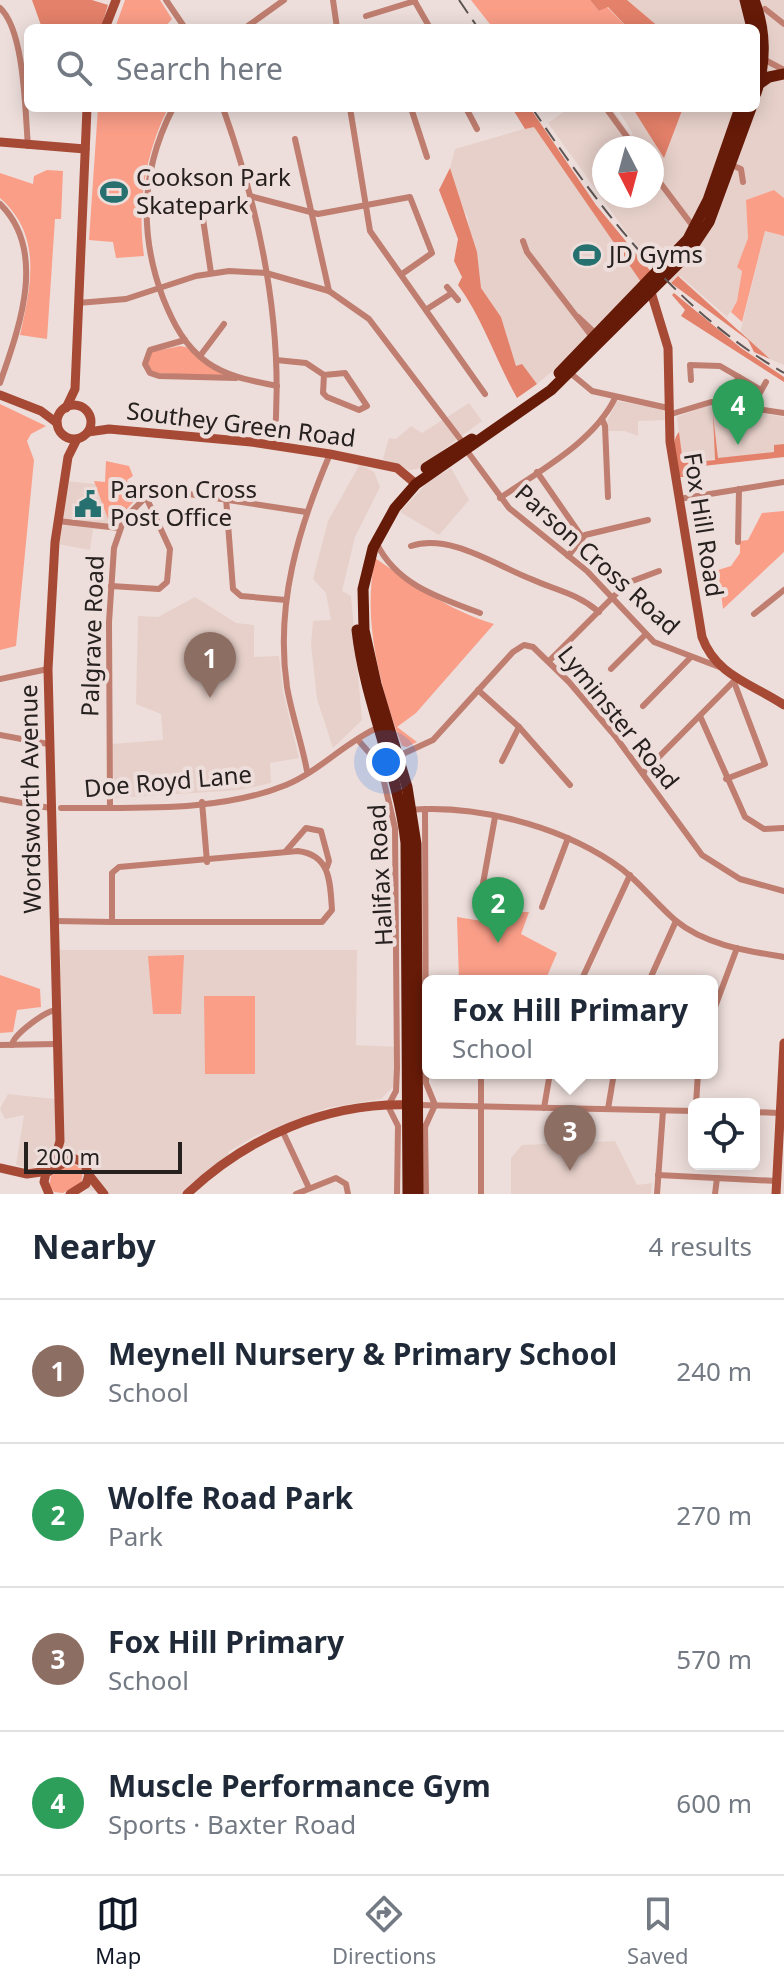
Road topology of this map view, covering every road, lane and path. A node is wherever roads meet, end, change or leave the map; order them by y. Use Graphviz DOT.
graph roads {
  1 [pos="116,0"];
  2 [pos="166,0"];
  3 [pos="284,0"];
  4 [pos="333,0"];
  5 [pos="415,0"];
  6 [pos="745,0"];
  7 [pos="754,0"];
  8 [pos="0,8"];
  9 [pos="765,9"];
  10 [pos="366,16"];
  11 [pos="783,22"];
  12 [pos="107,24"];
  13 [pos="182,24"];
  14 [pos="251,24"];
  15 [pos="336,24"];
  16 [pos="428,24"];
  17 [pos="751,24"];
  18 [pos="760,50"];
  19 [pos="760,72"];
  20 [pos="760,72"];
  21 [pos="784,72"];
  22 [pos="24,111"];
  23 [pos="24,112"];
  24 [pos="87,112"];
  25 [pos="172,112"];
  26 [pos="224,112"];
  27 [pos="351,112"];
  28 [pos="412,112"];
  29 [pos="468,112"];
  30 [pos="609,112"];
  31 [pos="740,112"];
  32 [pos="749,112"];
  33 [pos="477,129"];
  34 [pos="626,136"];
  35 [pos="295,139"];
  36 [pos="0,142"];
  37 [pos="28,146"];
  38 [pos="85,149"];
  39 [pos="427,157"];
  40 [pos="726,162"];
  41 [pos="743,182"];
  42 [pos="664,186"];
  43 [pos="250,196"];
  44 [pos="0,204"];
  45 [pos="365,204"];
  46 [pos="311,213"];
  47 [pos="203,219"];
  48 [pos="700,229"];
  49 [pos="523,241"];
  50 [pos="211,273"];
  51 [pos="266,273"];
  52 [pos="402,274"];
  53 [pos="160,288"];
  54 [pos="329,291"];
  55 [pos="647,293"];
  56 [pos="458,300"];
  57 [pos="78,303"];
  58 [pos="427,309"];
  59 [pos="224,324"];
  60 [pos="596,338"];
  61 [pos="185,340"];
  62 [pos="200,356"];
  63 [pos="690,356"];
  64 [pos="276,360"];
  65 [pos="690,365"];
  66 [pos="567,371"];
  67 [pos="324,375"];
  68 [pos="739,377"];
  69 [pos="239,378"];
  70 [pos="691,380"];
  71 [pos="766,382"];
  72 [pos="0,383"];
  73 [pos="277,386"];
  74 [pos="75,389"];
  75 [pos="761,390"];
  76 [pos="485,394"];
  77 [pos="0,395"];
  78 [pos="615,398"];
  79 [pos="757,398"];
  80 [pos="730,404"];
  81 [pos="64,409"];
  82 [pos="41,411"];
  83 [pos="668,412"];
  84 [pos="87,413"];
  85 [pos="784,413"];
  86 [pos="602,419"];
  87 [pos="57,423"];
  88 [pos="109,429"];
  89 [pos="88,432"];
  90 [pos="62,434"];
  91 [pos="77,439"];
  92 [pos="274,445"];
  93 [pos="466,448"];
  94 [pos="330,454"];
  95 [pos="68,457"];
  96 [pos="537,472"];
  97 [pos="414,482"];
  98 [pos="784,482"];
  99 [pos="739,489"];
  100 [pos="146,497"];
  101 [pos="608,497"];
  102 [pos="226,498"];
  103 [pos="500,498"];
  104 [pos="679,499"];
  105 [pos="306,512"];
  106 [pos="648,520"];
  107 [pos="58,521"];
  108 [pos="119,528"];
  109 [pos="582,537"];
  110 [pos="376,542"];
  111 [pos="738,542"];
  112 [pos="411,546"];
  113 [pos="383,556"];
  114 [pos="568,556"];
  115 [pos="370,557"];
  116 [pos="659,571"];
  117 [pos="111,586"];
  118 [pos="783,592"];
  119 [pos="613,599"];
  120 [pos="286,600"];
  121 [pos="599,612"];
  122 [pos="480,613"];
  123 [pos="754,614"];
  124 [pos="646,634"];
  125 [pos="690,658"];
  126 [pos="549,661"];
  127 [pos="722,668"];
  128 [pos="48,669"];
  129 [pos="611,669"];
  130 [pos="0,679"];
  131 [pos="735,681"];
  132 [pos="478,690"];
  133 [pos="784,705"];
  134 [pos="643,706"];
  135 [pos="700,716"];
  136 [pos="519,727"];
  137 [pos="383,729"];
  138 [pos="0,735"];
  139 [pos="358,740"];
  140 [pos="48,744"];
  141 [pos="394,758"];
  142 [pos="502,761"];
  143 [pos="307,771"];
  144 [pos="643,773"];
  145 [pos="726,779"];
  146 [pos="570,785"];
  147 [pos="0,799"];
  148 [pos="202,802"];
  149 [pos="110,807"];
  150 [pos="56,808"];
  151 [pos="425,809"];
  152 [pos="407,810"];
  153 [pos="495,817"];
  154 [pos="784,828"];
  155 [pos="568,838"];
  156 [pos="286,851"];
  157 [pos="207,862"];
  158 [pos="327,867"];
  159 [pos="630,875"];
  160 [pos="482,889"];
  161 [pos="784,891"];
  162 [pos="542,907"];
  163 [pos="54,921"];
  164 [pos="676,921"];
  165 [pos="112,922"];
  166 [pos="737,948"];
  167 [pos="784,957"];
  168 [pos="426,975"];
  169 [pos="584,975"];
  170 [pos="652,975"];
  171 [pos="718,999"];
  172 [pos="56,1010"];
  173 [pos="784,1043"];
  174 [pos="57,1044"];
  175 [pos="0,1045"];
  176 [pos="12,1045"];
  177 [pos="426,1079"];
  178 [pos="481,1079"];
  179 [pos="549,1079"];
  180 [pos="613,1079"];
  181 [pos="412,1105"];
  182 [pos="435,1105"];
  183 [pos="388,1106"];
  184 [pos="481,1107"];
  185 [pos="544,1108"];
  186 [pos="608,1109"];
  187 [pos="663,1111"];
  188 [pos="688,1111"];
  189 [pos="760,1112"];
  190 [pos="781,1112"];
  191 [pos="282,1130"];
  192 [pos="60,1141"];
  193 [pos="73,1158"];
  194 [pos="0,1168"];
  195 [pos="50,1168"];
  196 [pos="27,1174"];
  197 [pos="89,1175"];
  198 [pos="658,1175"];
  199 [pos="717,1178"];
  200 [pos="309,1188"];
  201 [pos="778,1189"];
  202 [pos="47,1191"];
  203 [pos="71,1194"];
  204 [pos="79,1194"];
  205 [pos="104,1194"];
  206 [pos="187,1194"];
  207 [pos="296,1194"];
  208 [pos="348,1194"];
  209 [pos="397,1194"];
  210 [pos="408,1194"];
  211 [pos="418,1194"];
  212 [pos="426,1194"];
  213 [pos="481,1194"];
  214 [pos="657,1194"];
  215 [pos="715,1194"];
  1 -- 12 [label="street"];
  2 -- 13 [label="street"];
  3 -- 14 [label="street"];
  4 -- 15 [label="street"];
  5 -- 10 [label="street"];
  5 -- 16 [label="street"];
  6 -- 17 [label="highway"];
  7 -- 18 [label="highway"];
  8 -- 22 [label="street"];
  9 -- 11 [label="street"];
  19 -- 21 [label="highway"];
  20 -- 21 [label="street"];
  23 -- 37 [label="street"];
  24 -- 38 [label="street"];
  25 -- 53 [label="street"];
  26 -- 43 [label="street"];
  27 -- 45 [label="street"];
  28 -- 39 [label="street"];
  29 -- 33 [label="street"];
  30 -- 34 [label="street"];
  31 -- 40 [label="highway"];
  32 -- 40 [label="highway"];
  35 -- 46 [label="street"];
  36 -- 37 [label="street"];
  37 -- 38 [label="street"];
  38 -- 57 [label="street"];
  40 -- 41 [label="street"];
  40 -- 48 [label="highway, Halifax Road"];
  42 -- 48 [label="street"];
  43 -- 46 [label="street"];
  43 -- 51 [label="street"];
  44 -- 72 [label="street"];
  45 -- 46 [label="street"];
  45 -- 52 [label="street"];
  45 -- 52 [label="street"];
  46 -- 54 [label="street"];
  47 -- 50 [label="street"];
  48 -- 55 [label="highway, Halifax Road"];
  49 -- 60 [label="street"];
  50 -- 51 [label="street, Parson Cross Road"];
  50 -- 53 [label="street, Parson Cross Road"];
  51 -- 54 [label="street, Parson Cross Road"];
  51 -- 64 [label="street"];
  52 -- 58 [label="street"];
  53 -- 57 [label="street, Parson Cross Road"];
  53 -- 61 [label="street"];
  54 -- 93 [label="street, Parson Cross Road"];
  55 -- 60 [label="highway, Halifax Road"];
  55 -- 83 [label="street, Fox Hill Road"];
  56 -- 58 [label="street"];
  57 -- 74 [label="street"];
  58 -- 76 [label="street"];
  59 -- 62 [label="street"];
  60 -- 66 [label="highway, Halifax Road"];
  61 -- 62 [label="street"];
  61 -- 69 [label="street"];
  62 -- 69 [label="street"];
  63 -- 65 [label="street"];
  64 -- 67 [label="street"];
  64 -- 73 [label="street"];
  65 -- 68 [label="street"];
  65 -- 70 [label="street"];
  66 -- 78 [label="street"];
  66 -- 93 [label="highway, Halifax Road"];
  67 -- 67 [label="street"];
  68 -- 75 [label="street"];
  68 -- 80 [label="street"];
  69 -- 73 [label="street"];
  71 -- 75 [label="street"];
  73 -- 92 [label="street"];
  74 -- 81 [label="street"];
  74 -- 84 [label="street"];
  75 -- 79 [label="street"];
  77 -- 82 [label="street"];
  78 -- 83 [label="street"];
  78 -- 86 [label="street"];
  80 -- 83 [label="street"];
  80 -- 85 [label="street"];
  81 -- 82 [label="street"];
  81 -- 84 [label="street"];
  81 -- 87 [label="street"];
  82 -- 87 [label="street"];
  83 -- 104 [label="street, Fox Hill Road"];
  84 -- 88 [label="street, Southey Green Road"];
  84 -- 89 [label="street"];
  86 -- 96 [label="street"];
  86 -- 101 [label="street"];
  87 -- 90 [label="street"];
  88 -- 89 [label="street, Southey Green Road"];
  88 -- 92 [label="street, Southey Green Road"];
  89 -- 91 [label="street"];
  90 -- 91 [label="street"];
  90 -- 95 [label="street, Wordsworth Avenue"];
  91 -- 95 [label="street, Wordsworth Avenue"];
  92 -- 94 [label="street, Southey Green Road"];
  93 -- 97 [label="highway, Halifax Road"];
  93 -- 103 [label="street, Parson Cross Road"];
  94 -- 97 [label="street, Southey Green Road"];
  94 -- 105 [label="street"];
  95 -- 107 [label="street, Wordsworth Avenue"];
  96 -- 103 [label="street"];
  96 -- 109 [label="street"];
  97 -- 110 [label="highway, Halifax Road"];
  97 -- 137 [label="highway, Halifax Road"];
  98 -- 99 [label="street"];
  99 -- 104 [label="street"];
  99 -- 111 [label="street"];
  100 -- 102 [label="street"];
  100 -- 108 [label="street, Palgrave Road"];
  100 -- 117 [label="street"];
  102 -- 105 [label="street"];
  102 -- 120 [label="street"];
  103 -- 114 [label="street, Parson Cross Road"];
  104 -- 127 [label="street, Fox Hill Road"];
  105 -- 120 [label="street"];
  106 -- 109 [label="street"];
  107 -- 108 [label="street"];
  107 -- 128 [label="street, Wordsworth Avenue"];
  108 -- 117 [label="street, Palgrave Road"];
  109 -- 114 [label="street"];
  110 -- 113 [label="street"];
  110 -- 115 [label="highway, Halifax Road"];
  112 -- 121 [label="street"];
  113 -- 115 [label="street"];
  113 -- 122 [label="street"];
  114 -- 119 [label="street, Parson Cross Road"];
  115 -- 137 [label="highway, Halifax Road"];
  116 -- 119 [label="street"];
  117 -- 149 [label="street, Palgrave Road"];
  118 -- 123 [label="street"];
  119 -- 121 [label="street"];
  119 -- 124 [label="street, Parson Cross Road"];
  120 -- 143 [label="street"];
  121 -- 126 [label="street"];
  124 -- 125 [label="street, Parson Cross Road"];
  124 -- 129 [label="street"];
  125 -- 127 [label="street, Parson Cross Road"];
  125 -- 134 [label="street"];
  126 -- 132 [label="street, Lyminster Road"];
  126 -- 144 [label="street, Lyminster Road"];
  127 -- 131 [label="street, Fox Hill Road"];
  128 -- 130 [label="street"];
  128 -- 140 [label="street, Wordsworth Avenue"];
  131 -- 133 [label="street, Fox Hill Road"];
  131 -- 135 [label="street"];
  131 -- 145 [label="street"];
  132 -- 136 [label="street"];
  132 -- 141 [label="street, Lyminster Road"];
  135 -- 144 [label="street"];
  135 -- 145 [label="street"];
  136 -- 142 [label="street"];
  136 -- 146 [label="street"];
  137 -- 139 [label="street, Doe Royd Lane"];
  137 -- 141 [label="highway, Halifax Road"];
  138 -- 140 [label="street"];
  139 -- 143 [label="street, Doe Royd Lane"];
  139 -- 183 [label="street, Halifax Road"];
  140 -- 150 [label="street, Wordsworth Avenue"];
  141 -- 152 [label="highway, Halifax Road"];
  143 -- 148 [label="street, Doe Royd Lane"];
  144 -- 161 [label="street, Lyminster Road"];
  145 -- 154 [label="street"];
  147 -- 150 [label="street, Doe Royd Lane"];
  148 -- 149 [label="street, Doe Royd Lane"];
  148 -- 157 [label="street"];
  149 -- 150 [label="street, Doe Royd Lane"];
  150 -- 163 [label="street, Wordsworth Avenue"];
  151 -- 152 [label="street"];
  151 -- 153 [label="street"];
  151 -- 168 [label="street, Halifax Road"];
  152 -- 181 [label="highway, Halifax Road"];
  153 -- 155 [label="street"];
  153 -- 160 [label="street"];
  155 -- 159 [label="street"];
  155 -- 162 [label="street"];
  156 -- 157 [label="street"];
  156 -- 158 [label="street"];
  156 -- 158 [label="street"];
  157 -- 165 [label="street"];
  158 -- 165 [label="street"];
  159 -- 164 [label="street"];
  159 -- 169 [label="street"];
  163 -- 165 [label="street"];
  163 -- 172 [label="street, Wordsworth Avenue"];
  164 -- 166 [label="street"];
  164 -- 170 [label="street"];
  166 -- 167 [label="street"];
  166 -- 171 [label="street"];
  172 -- 174 [label="street, Wordsworth Avenue"];
  172 -- 176 [label="street"];
  173 -- 190 [label="street"];
  174 -- 176 [label="street"];
  174 -- 192 [label="street, Wordsworth Avenue"];
  175 -- 176 [label="street"];
  177 -- 182 [label="street, Halifax Road"];
  178 -- 184 [label="street"];
  179 -- 185 [label="street"];
  180 -- 186 [label="street"];
  181 -- 182 [label="street"];
  181 -- 183 [label="street"];
  181 -- 210 [label="highway, Halifax Road"];
  181 -- 211 [label="highway, Halifax Road"];
  182 -- 184 [label="street"];
  182 -- 212 [label="street, Halifax Road"];
  183 -- 191 [label="street"];
  183 -- 209 [label="street, Halifax Road"];
  184 -- 185 [label="street"];
  184 -- 213 [label="street"];
  185 -- 186 [label="street"];
  186 -- 187 [label="street"];
  187 -- 188 [label="street"];
  187 -- 198 [label="street"];
  189 -- 190 [label="street"];
  190 -- 201 [label="street"];
  191 -- 200 [label="street"];
  191 -- 206 [label="street"];
  192 -- 193 [label="street"];
  192 -- 195 [label="street, Wordsworth Avenue"];
  193 -- 195 [label="street"];
  193 -- 197 [label="street"];
  194 -- 196 [label="street"];
  195 -- 196 [label="street"];
  195 -- 202 [label="street, Wordsworth Avenue"];
  196 -- 202 [label="street"];
  197 -- 203 [label="street"];
  197 -- 205 [label="street"];
  198 -- 199 [label="street"];
  198 -- 214 [label="street"];
  199 -- 201 [label="street"];
  199 -- 215 [label="street"];
  200 -- 207 [label="street"];
  200 -- 208 [label="street"];
  203 -- 204 [label="street"];
}
